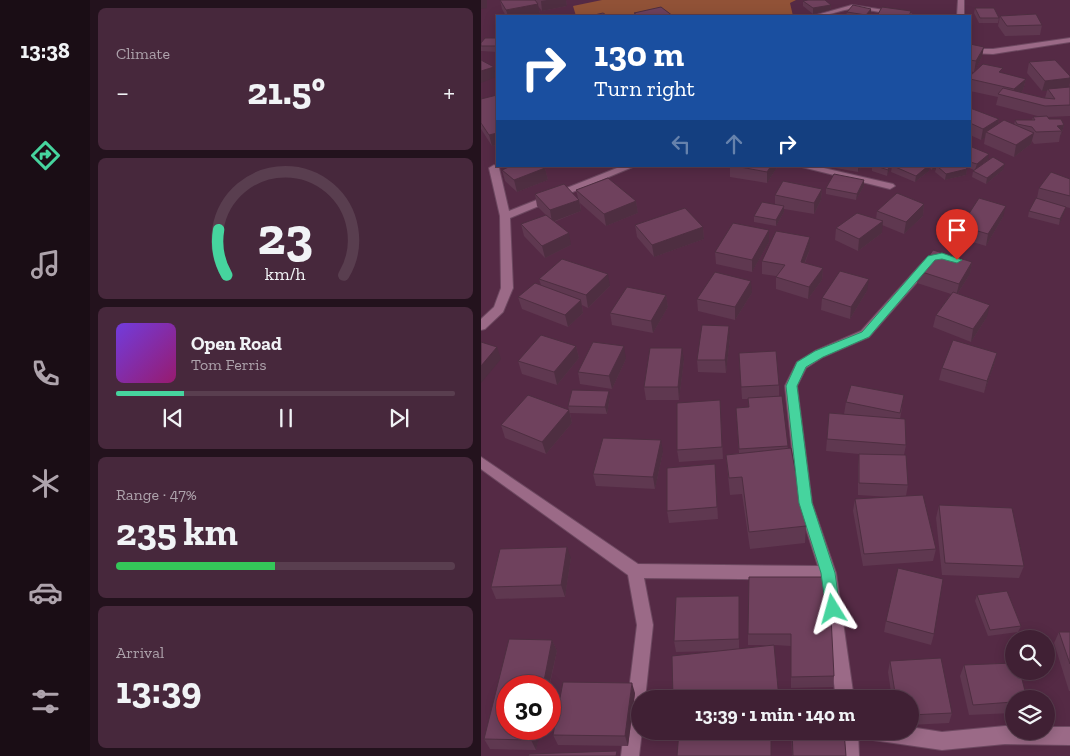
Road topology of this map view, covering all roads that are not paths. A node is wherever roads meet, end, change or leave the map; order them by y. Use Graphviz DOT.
graph roads {
  1 [pos="961,0"];
  2 [pos="821,15"];
  3 [pos="903,15"];
  4 [pos="961,15"];
  5 [pos="1070,40"];
  6 [pos="971,51"];
  7 [pos="628,167"];
  8 [pos="805,167"];
  9 [pos="494,168"];
  10 [pos="890,186"];
  11 [pos="505,216"];
  12 [pos="942,256"];
  13 [pos="481,326"];
  14 [pos="481,462"];
  15 [pos="635,571"];
  16 [pos="828,573"];
  17 [pos="844,690"];
  18 [pos="1070,736"];
  19 [pos="919,738"];
  20 [pos="849,740"];
  21 [pos="630,756"];
  22 [pos="850,756"];
  1 -- 4 [label="street"];
  2 -- 3 [label="street"];
  5 -- 6 [label="street"];
  7 -- 11 [label="street"];
  8 -- 10 [label="street"];
  9 -- 11 [label="street"];
  11 -- 13 [label="street"];
  12 -- 16 [label="street"];
  14 -- 15 [label="street"];
  15 -- 16 [label="street"];
  15 -- 21 [label="street"];
  16 -- 17 [label="street"];
  18 -- 19 [label="street"];
  20 -- 22 [label="street"];
}
